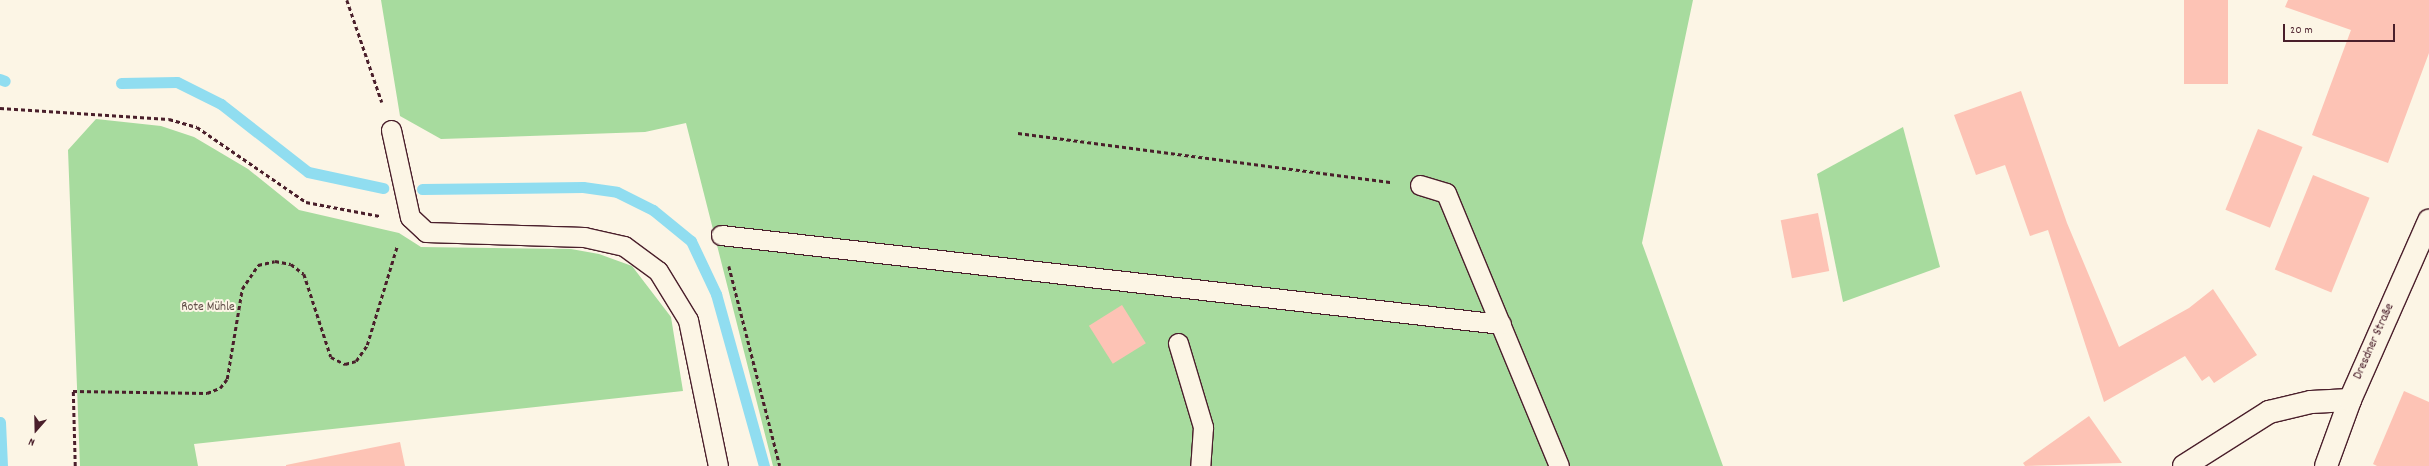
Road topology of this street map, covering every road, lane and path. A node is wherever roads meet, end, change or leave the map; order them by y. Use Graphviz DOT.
graph roads {
  1 [pos="347,0"];
  2 [pos="0,108"];
  3 [pos="391,130"];
  4 [pos="1018,133"];
  5 [pos="1420,185"];
  6 [pos="2429,221"];
  7 [pos="417,224"];
  8 [pos="721,235"];
  9 [pos="1501,324"];
  10 [pos="1178,343"];
  11 [pos="2350,400"];
  12 [pos="74,466"];
  13 [pos="718,466"];
  14 [pos="780,466"];
  15 [pos="1200,466"];
  16 [pos="1559,466"];
  17 [pos="2184,466"];
  18 [pos="2326,466"];
  1 -- 3 [label="path"];
  2 -- 7 [label="path"];
  3 -- 7 [label="lane"];
  4 -- 5 [label="path"];
  5 -- 9 [label="lane"];
  6 -- 11 [label="street, Dresdner Straße"];
  7 -- 12 [label="path"];
  7 -- 13 [label="lane"];
  8 -- 9 [label="lane"];
  8 -- 14 [label="path"];
  9 -- 16 [label="lane"];
  10 -- 15 [label="lane"];
  11 -- 17 [label="street"];
  11 -- 18 [label="street, Dresdner Straße"];
}
